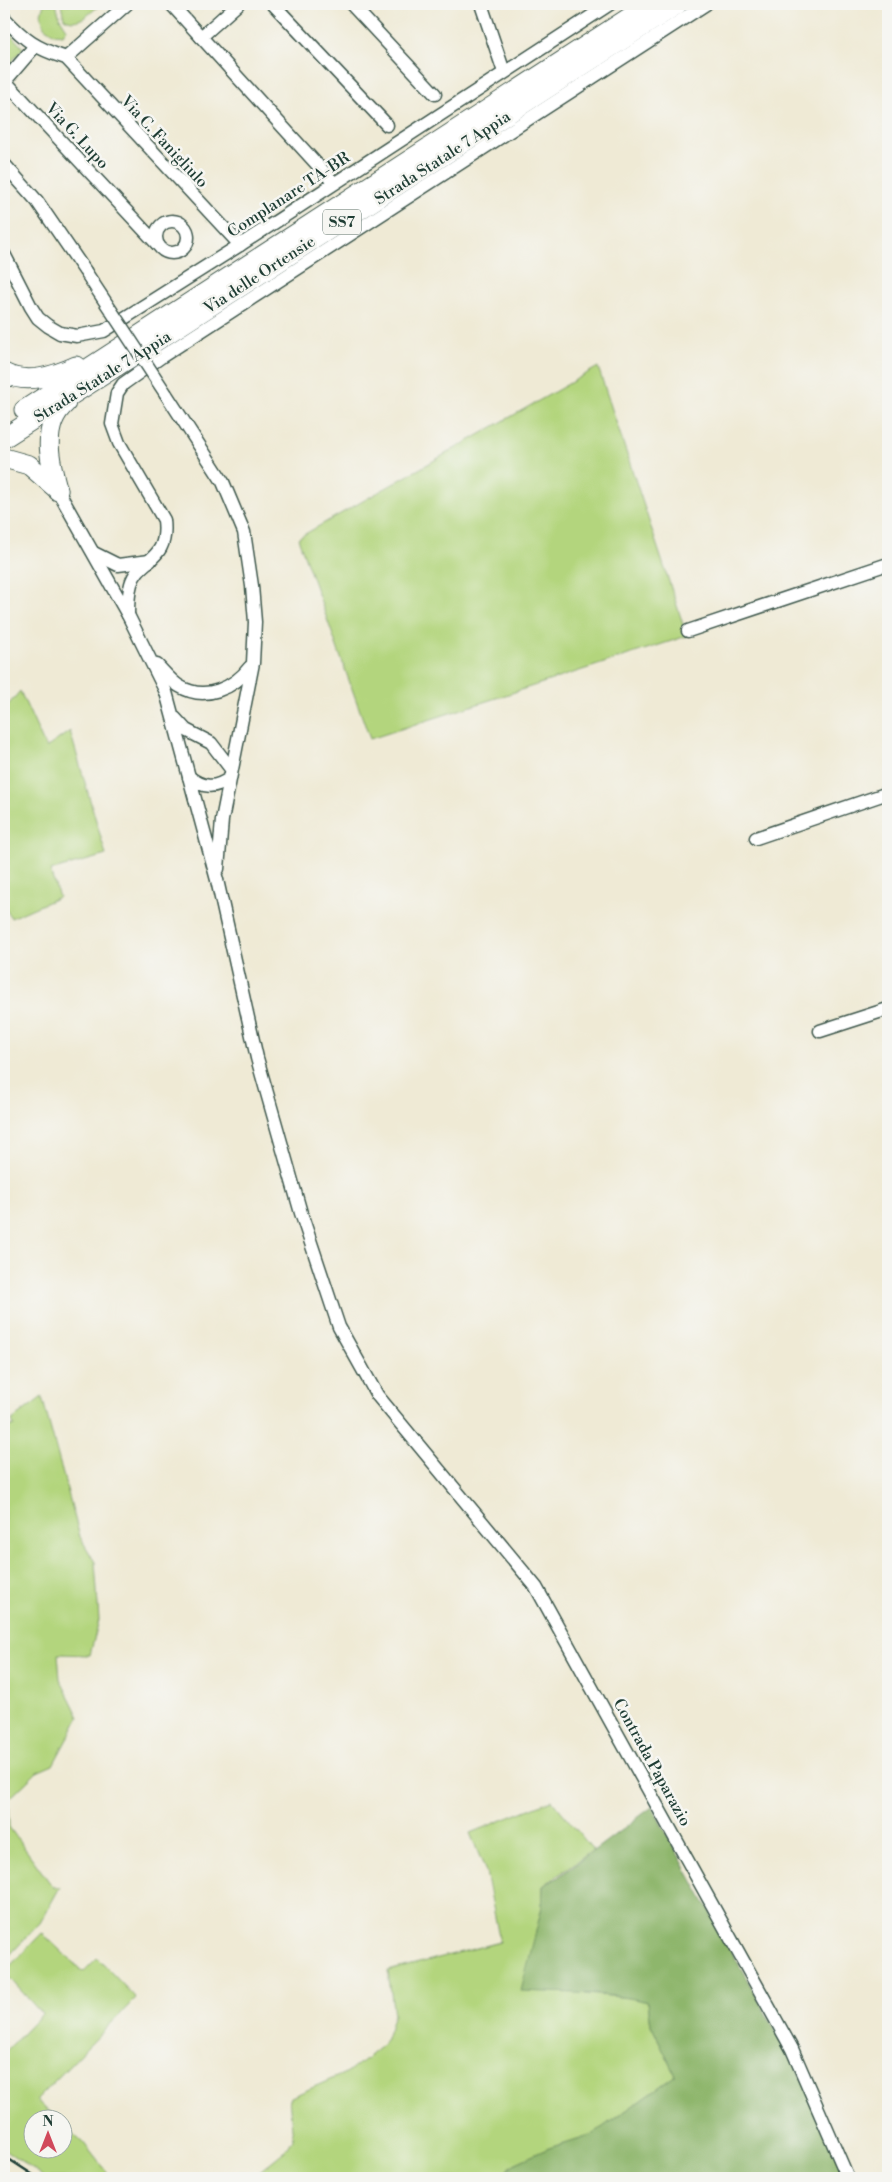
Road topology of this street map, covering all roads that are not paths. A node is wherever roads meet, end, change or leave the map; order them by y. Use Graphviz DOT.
graph roads {
  1 [pos="127,4"];
  2 [pos="170,4"];
  3 [pos="238,4"];
  4 [pos="273,4"];
  5 [pos="351,4"];
  6 [pos="481,4"];
  7 [pos="610,4"];
  8 [pos="650,4"];
  9 [pos="678,4"];
  10 [pos="706,4"];
  11 [pos="4,18"];
  12 [pos="201,37"];
  13 [pos="35,46"];
  14 [pos="66,58"];
  15 [pos="504,72"];
  16 [pos="4,82"];
  17 [pos="435,94"];
  18 [pos="387,125"];
  19 [pos="4,164"];
  20 [pos="334,182"];
  21 [pos="158,245"];
  22 [pos="240,245"];
  23 [pos="4,254"];
  24 [pos="118,348"];
  25 [pos="4,373"];
  26 [pos="103,374"];
  27 [pos="4,423"];
  28 [pos="4,438"];
  29 [pos="4,458"];
  30 [pos="58,491"];
  31 [pos="92,551"];
  32 [pos="888,564"];
  33 [pos="136,569"];
  34 [pos="109,582"];
  35 [pos="128,615"];
  36 [pos="688,631"];
  37 [pos="152,660"];
  38 [pos="253,663"];
  39 [pos="173,715"];
  40 [pos="230,773"];
  41 [pos="189,777"];
  42 [pos="888,793"];
  43 [pos="756,838"];
  44 [pos="217,880"];
  45 [pos="888,1009"];
  46 [pos="820,1030"];
  47 [pos="848,2178"];
  1 -- 14 [label="street"];
  2 -- 12 [label="street"];
  3 -- 12 [label="street"];
  4 -- 18 [label="street"];
  5 -- 17 [label="street"];
  6 -- 15 [label="street"];
  7 -- 15 [label="street, Complanare TA-BR"];
  8 -- 24 [label="highway, Strada Statale 7 Appia / SS7"];
  9 -- 26 [label="highway, Strada Statale 7 Appia / SS7"];
  10 -- 33 [label="street, Via delle Ortensie"];
  11 -- 13 [label="street"];
  12 -- 20 [label="street"];
  13 -- 14 [label="street"];
  13 -- 16 [label="street, Via G. Lupo"];
  14 -- 22 [label="street, Via C. Fanigliulo"];
  15 -- 20 [label="street, Complanare TA-BR"];
  16 -- 21 [label="street, Via G. Lupo"];
  19 -- 38 [label="street, bridge"];
  20 -- 22 [label="street, Complanare TA-BR"];
  22 -- 23 [label="street, Complanare TA-BR"];
  24 -- 25 [label="highway"];
  24 -- 27 [label="highway, Strada Statale 7 Appia / SS7"];
  26 -- 28 [label="highway, Strada Statale 7 Appia / SS7"];
  26 -- 30 [label="highway"];
  29 -- 30 [label="highway"];
  30 -- 31 [label="street"];
  31 -- 33 [label="street"];
  31 -- 34 [label="street"];
  32 -- 36 [label="street"];
  33 -- 34 [label="street"];
  33 -- 35 [label="street"];
  34 -- 35 [label="street"];
  35 -- 37 [label="street"];
  37 -- 38 [label="street"];
  37 -- 39 [label="street"];
  38 -- 40 [label="street"];
  39 -- 40 [label="street"];
  39 -- 41 [label="street"];
  40 -- 41 [label="street"];
  40 -- 44 [label="street"];
  41 -- 44 [label="street"];
  42 -- 43 [label="street"];
  44 -- 47 [label="street, Contrada Paparazio"];
  45 -- 46 [label="street"];
}
